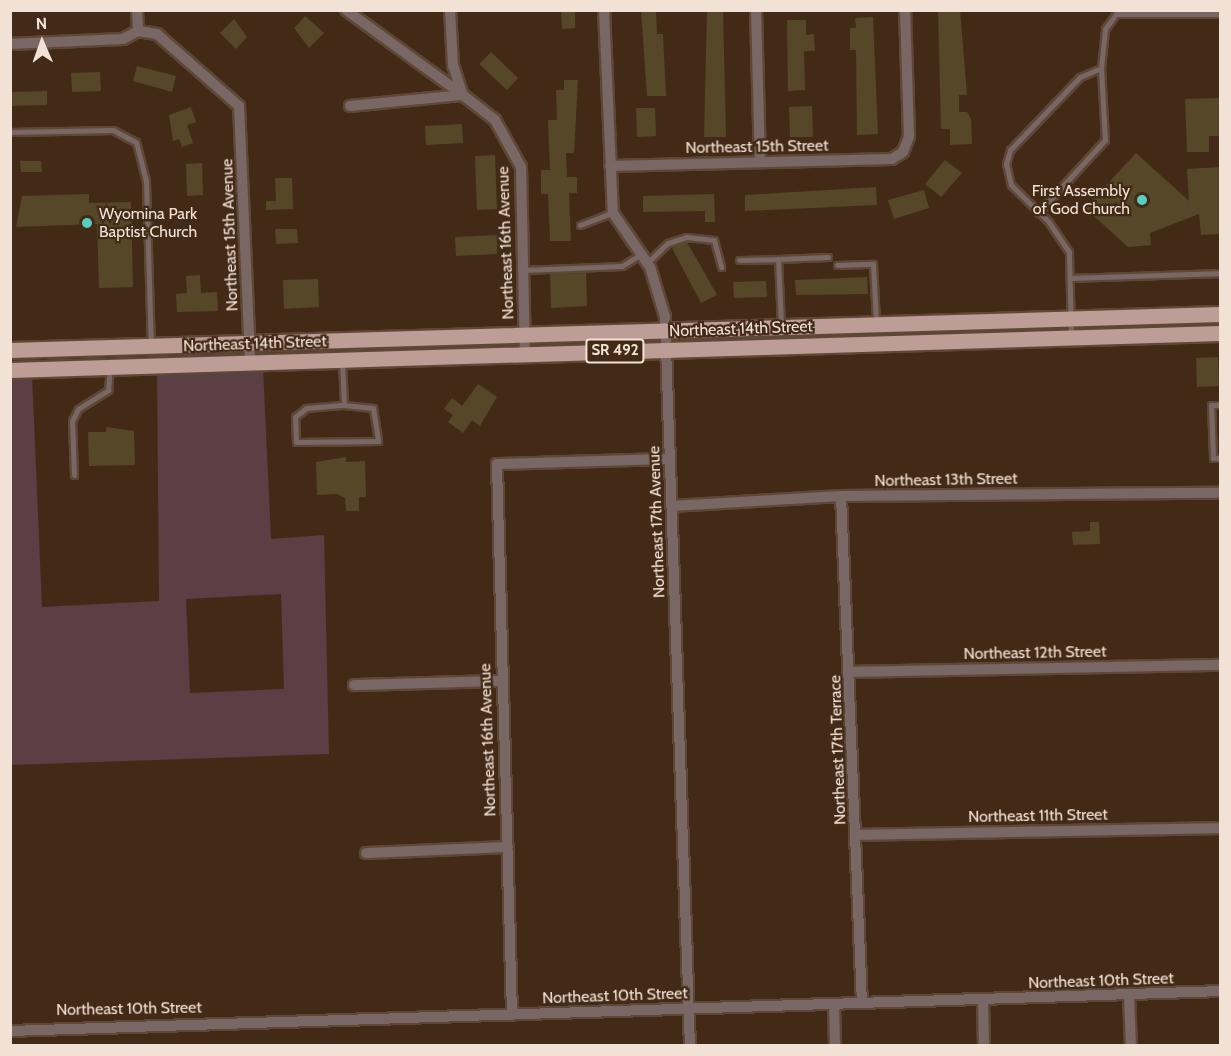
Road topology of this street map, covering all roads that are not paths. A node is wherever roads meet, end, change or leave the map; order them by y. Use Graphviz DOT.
graph roads {
  1 [pos="137,10"];
  2 [pos="346,10"];
  3 [pos="450,10"];
  4 [pos="604,10"];
  5 [pos="756,10"];
  6 [pos="905,10"];
  7 [pos="1221,14"];
  8 [pos="138,31"];
  9 [pos="10,44"];
  10 [pos="1101,68"];
  11 [pos="463,95"];
  12 [pos="350,106"];
  13 [pos="10,132"];
  14 [pos="760,162"];
  15 [pos="610,166"];
  16 [pos="614,213"];
  17 [pos="1038,213"];
  18 [pos="580,225"];
  19 [pos="828,257"];
  20 [pos="644,259"];
  21 [pos="778,259"];
  22 [pos="739,260"];
  23 [pos="837,265"];
  24 [pos="721,267"];
  25 [pos="523,270"];
  26 [pos="1221,273"];
  27 [pos="1072,278"];
  28 [pos="1221,314"];
  29 [pos="1070,318"];
  30 [pos="876,324"];
  31 [pos="781,327"];
  32 [pos="666,330"];
  33 [pos="1221,333"];
  34 [pos="524,335"];
  35 [pos="1071,337"];
  36 [pos="249,343"];
  37 [pos="151,346"];
  38 [pos="667,349"];
  39 [pos="10,350"];
  40 [pos="525,354"];
  41 [pos="342,359"];
  42 [pos="250,362"];
  43 [pos="110,367"];
  44 [pos="10,370"];
  45 [pos="344,405"];
  46 [pos="1221,405"];
  47 [pos="1221,458"];
  48 [pos="669,459"];
  49 [pos="74,475"];
  50 [pos="1221,493"];
  51 [pos="841,496"];
  52 [pos="672,506"];
  53 [pos="1221,665"];
  54 [pos="851,672"];
  55 [pos="501,681"];
  56 [pos="354,685"];
  57 [pos="1221,828"];
  58 [pos="856,835"];
  59 [pos="508,847"];
  60 [pos="366,853"];
  61 [pos="1221,991"];
  62 [pos="1129,995"];
  63 [pos="982,1000"];
  64 [pos="862,1003"];
  65 [pos="834,1004"];
  66 [pos="688,1008"];
  67 [pos="512,1015"];
  68 [pos="10,1031"];
  69 [pos="690,1046"];
  70 [pos="835,1046"];
  71 [pos="984,1046"];
  72 [pos="1131,1046"];
  1 -- 8 [label="street"];
  2 -- 11 [label="street, Northeast 16th Avenue"];
  3 -- 11 [label="street"];
  4 -- 15 [label="street, Northeast 17th Avenue"];
  5 -- 14 [label="street"];
  6 -- 14 [label="street, Northeast 15th Street"];
  7 -- 10 [label="lane"];
  8 -- 9 [label="street"];
  8 -- 36 [label="street, Northeast 15th Avenue"];
  10 -- 17 [label="lane"];
  10 -- 17 [label="lane"];
  11 -- 12 [label="street"];
  11 -- 25 [label="street, Northeast 16th Avenue"];
  13 -- 37 [label="lane"];
  14 -- 15 [label="street, Northeast 15th Street"];
  15 -- 16 [label="street, Northeast 17th Avenue"];
  16 -- 18 [label="lane"];
  16 -- 20 [label="street, Northeast 17th Avenue"];
  17 -- 27 [label="lane"];
  19 -- 21 [label="lane"];
  20 -- 24 [label="lane"];
  20 -- 25 [label="lane"];
  20 -- 32 [label="street, Northeast 17th Avenue"];
  21 -- 22 [label="lane"];
  21 -- 31 [label="lane"];
  23 -- 30 [label="lane"];
  25 -- 34 [label="street, Northeast 16th Avenue"];
  26 -- 27 [label="lane"];
  27 -- 29 [label="lane"];
  28 -- 29 [label="main road, Northeast 14th Street / SR 492"];
  29 -- 30 [label="main road, Northeast 14th Street / SR 492"];
  29 -- 35 [label="lane"];
  30 -- 31 [label="main road, Northeast 14th Street / SR 492"];
  31 -- 32 [label="main road, Northeast 14th Street / SR 492"];
  32 -- 34 [label="main road, Northeast 14th Street / SR 492"];
  32 -- 38 [label="street, Northeast 17th Avenue"];
  33 -- 35 [label="main road, Northeast 14th Street / SR 492"];
  34 -- 36 [label="main road, Northeast 14th Street / SR 492"];
  34 -- 40 [label="street, Northeast 16th Avenue"];
  35 -- 38 [label="main road, Northeast 14th Street / SR 492"];
  36 -- 37 [label="main road, Northeast 14th Street / SR 492"];
  36 -- 42 [label="street, Northeast 15th Avenue"];
  37 -- 39 [label="main road, Northeast 14th Street / SR 492"];
  38 -- 40 [label="main road, Northeast 14th Street / SR 492"];
  38 -- 48 [label="street, Northeast 17th Avenue"];
  40 -- 41 [label="main road, Northeast 14th Street / SR 492"];
  41 -- 42 [label="main road, Northeast 14th Street / SR 492"];
  41 -- 45 [label="lane"];
  42 -- 43 [label="main road, Northeast 14th Street / SR 492"];
  43 -- 44 [label="main road, Northeast 14th Street / SR 492"];
  43 -- 49 [label="lane"];
  45 -- 45 [label="lane"];
  46 -- 47 [label="lane"];
  48 -- 52 [label="street, Northeast 17th Avenue"];
  48 -- 55 [label="street, Northeast 16th Avenue"];
  50 -- 51 [label="street, Northeast 13th Street"];
  51 -- 52 [label="street, Northeast 13th Street"];
  51 -- 54 [label="street, Northeast 17th Terrace"];
  52 -- 66 [label="street, Northeast 17th Avenue"];
  53 -- 54 [label="street, Northeast 12th Street"];
  54 -- 58 [label="street, Northeast 17th Terrace"];
  55 -- 56 [label="street"];
  55 -- 59 [label="street, Northeast 16th Avenue"];
  57 -- 58 [label="street, Northeast 11th Street"];
  58 -- 64 [label="street, Northeast 17th Terrace"];
  59 -- 60 [label="street"];
  59 -- 67 [label="street, Northeast 16th Avenue"];
  61 -- 62 [label="street, Northeast 10th Street"];
  62 -- 63 [label="street, Northeast 10th Street"];
  62 -- 72 [label="street"];
  63 -- 64 [label="street, Northeast 10th Street"];
  63 -- 71 [label="street"];
  64 -- 65 [label="street, Northeast 10th Street"];
  65 -- 66 [label="street, Northeast 10th Street"];
  65 -- 70 [label="street"];
  66 -- 67 [label="street, Northeast 10th Street"];
  66 -- 69 [label="street, Northeast 17th Avenue"];
  67 -- 68 [label="street, Northeast 10th Street"];
}
